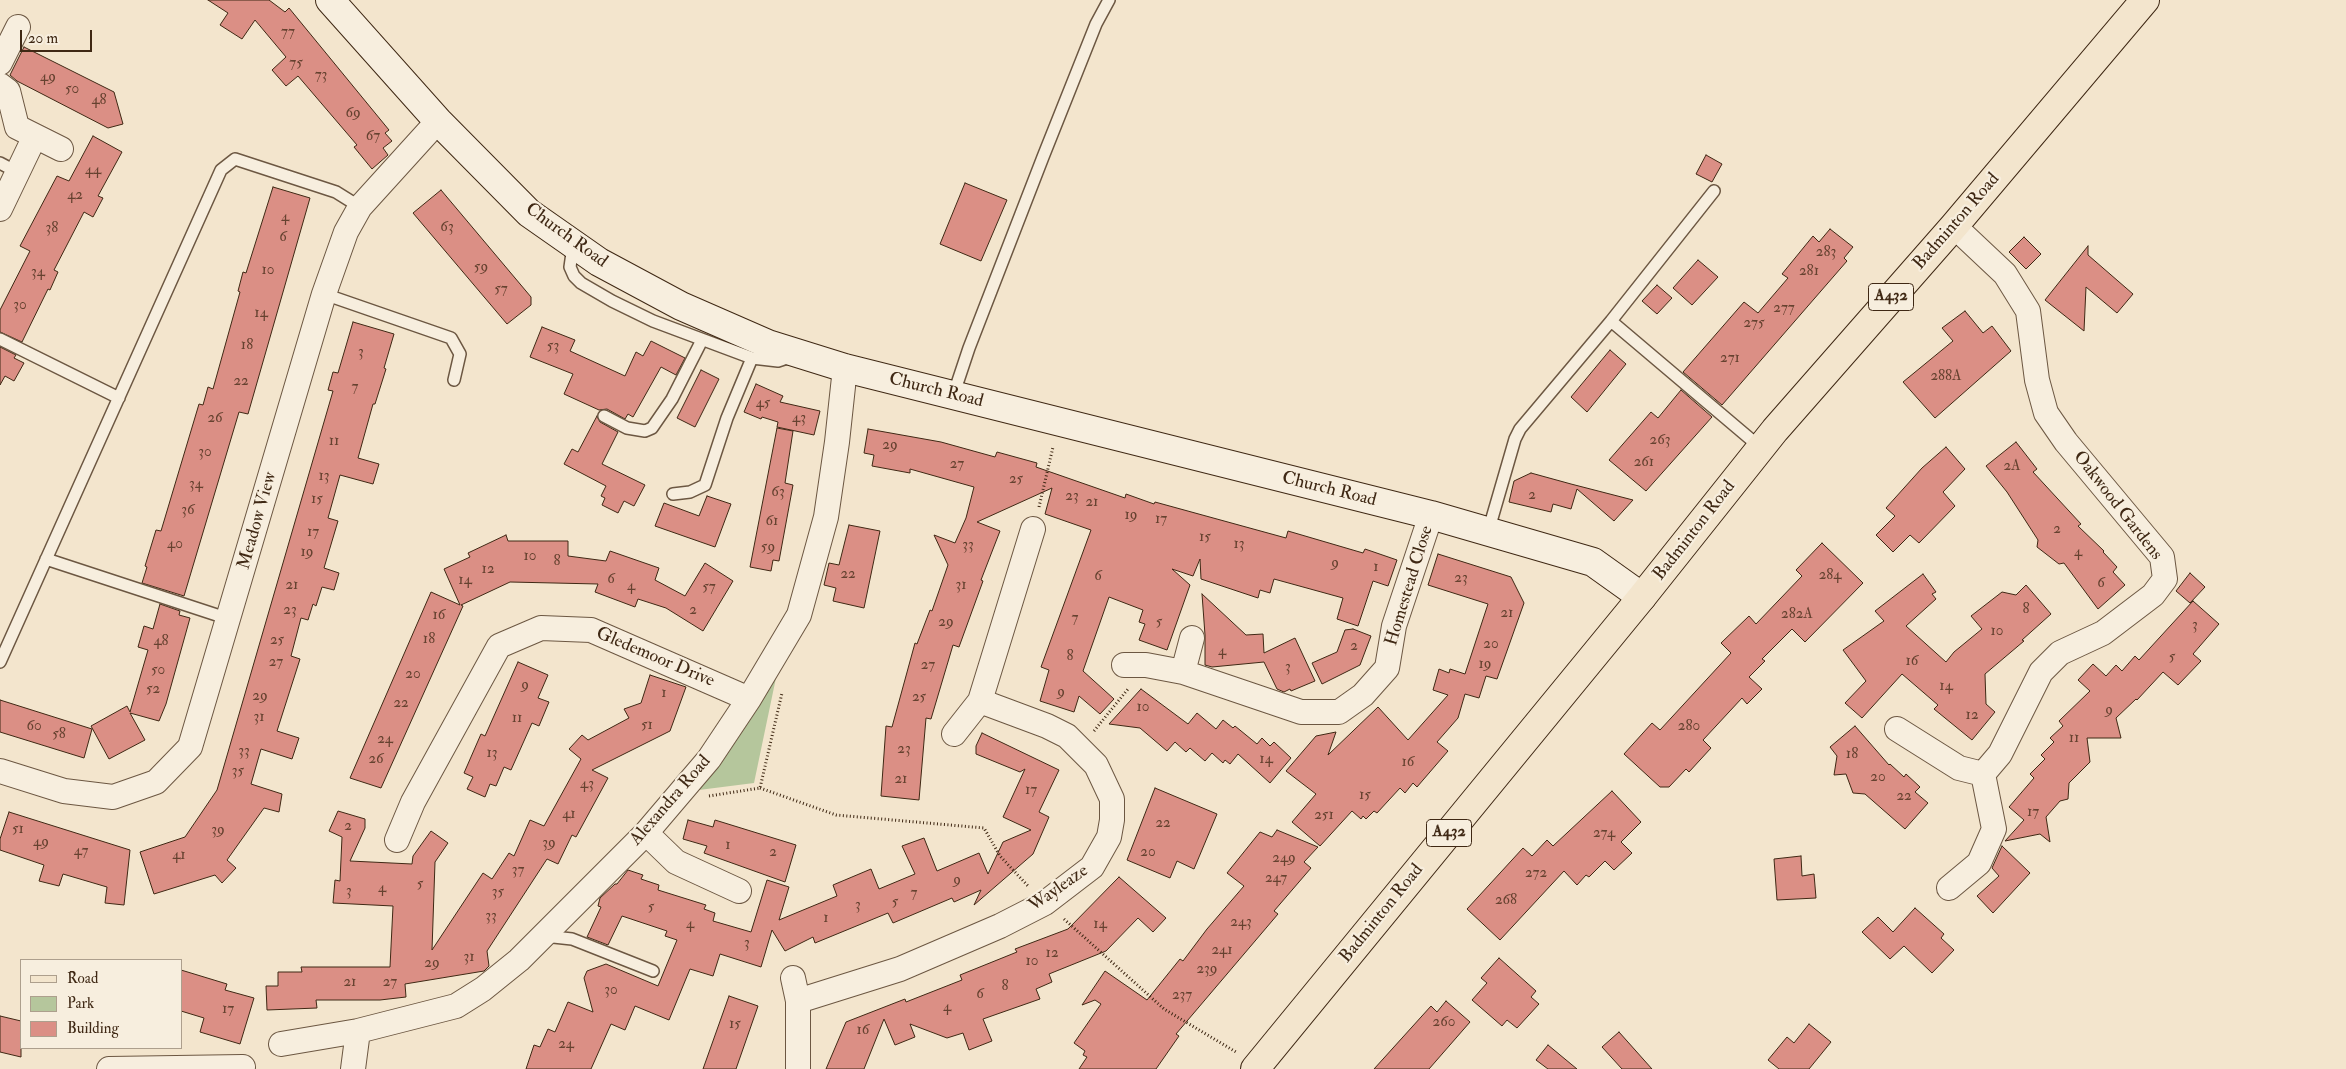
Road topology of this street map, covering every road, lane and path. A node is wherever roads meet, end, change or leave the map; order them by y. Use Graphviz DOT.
graph roads {
  1 [pos="330,0"];
  2 [pos="1109,0"];
  3 [pos="2145,0"];
  4 [pos="18,27"];
  5 [pos="0,63"];
  6 [pos="0,85"];
  7 [pos="438,121"];
  8 [pos="26,131"];
  9 [pos="60,149"];
  10 [pos="9,168"];
  11 [pos="1714,191"];
  12 [pos="360,207"];
  13 [pos="0,209"];
  14 [pos="1954,226"];
  15 [pos="573,244"];
  16 [pos="324,294"];
  17 [pos="1611,321"];
  18 [pos="0,339"];
  19 [pos="702,340"];
  20 [pos="796,352"];
  21 [pos="752,358"];
  22 [pos="845,368"];
  23 [pos="454,380"];
  24 [pos="953,396"];
  25 [pos="119,398"];
  26 [pos="604,416"];
  27 [pos="1059,422"];
  28 [pos="1760,448"];
  29 [pos="673,494"];
  30 [pos="1431,515"];
  31 [pos="1033,529"];
  32 [pos="1488,532"];
  33 [pos="46,559"];
  34 [pos="1642,597"];
  35 [pos="229,619"];
  36 [pos="1192,638"];
  37 [pos="0,662"];
  38 [pos="1135,665"];
  39 [pos="1183,672"];
  40 [pos="782,692"];
  41 [pos="749,699"];
  42 [pos="980,701"];
  43 [pos="1897,729"];
  44 [pos="954,734"];
  45 [pos="1080,749"];
  46 [pos="0,771"];
  47 [pos="1983,774"];
  48 [pos="760,788"];
  49 [pos="672,802"];
  50 [pos="836,815"];
  51 [pos="646,833"];
  52 [pos="397,840"];
  53 [pos="1949,888"];
  54 [pos="739,891"];
  55 [pos="542,936"];
  56 [pos="653,971"];
  57 [pos="793,978"];
  58 [pos="798,1001"];
  59 [pos="358,1031"];
  60 [pos="281,1044"];
  61 [pos="243,1068"];
  62 [pos="109,1069"];
  63 [pos="353,1069"];
  64 [pos="798,1069"];
  65 [pos="1255,1069"];
  1 -- 7 [label="street, Church Road"];
  2 -- 24 [label="lane"];
  3 -- 14 [label="main road, Badminton Road / A432"];
  4 -- 5 [label="street"];
  6 -- 8 [label="street"];
  7 -- 12 [label="street, Meadow View"];
  7 -- 15 [label="street, Church Road"];
  8 -- 9 [label="street"];
  8 -- 10 [label="street"];
  10 -- 13 [label="street"];
  11 -- 17 [label="lane"];
  12 -- 16 [label="street, Meadow View"];
  12 -- 25 [label="lane"];
  14 -- 28 [label="main road, Badminton Road / A432"];
  14 -- 47 [label="street, Oakwood Gardens"];
  15 -- 19 [label="lane"];
  15 -- 20 [label="street, Church Road"];
  16 -- 23 [label="lane"];
  16 -- 35 [label="street, Meadow View"];
  17 -- 28 [label="lane"];
  17 -- 32 [label="lane"];
  18 -- 25 [label="lane"];
  19 -- 21 [label="lane"];
  19 -- 26 [label="lane"];
  20 -- 21 [label="lane"];
  20 -- 22 [label="street, Church Road"];
  21 -- 29 [label="lane"];
  22 -- 24 [label="street, Church Road"];
  22 -- 41 [label="street, Alexandra Road"];
  24 -- 27 [label="street, Church Road"];
  25 -- 33 [label="lane"];
  27 -- 30 [label="street, Church Road"];
  27 -- 31 [label="path"];
  28 -- 34 [label="main road, Badminton Road / A432"];
  30 -- 32 [label="street, Church Road"];
  30 -- 39 [label="street, Homestead Close"];
  31 -- 42 [label="street"];
  32 -- 34 [label="street, Church Road"];
  33 -- 35 [label="lane"];
  33 -- 37 [label="lane"];
  34 -- 65 [label="main road, Badminton Road / A432"];
  35 -- 46 [label="street, Meadow View"];
  36 -- 39 [label="street"];
  38 -- 39 [label="street, Homestead Close"];
  38 -- 45 [label="path"];
  40 -- 48 [label="path"];
  41 -- 49 [label="street, Alexandra Road"];
  41 -- 52 [label="street, Gledemoor Drive"];
  42 -- 44 [label="street"];
  42 -- 45 [label="street, Wayleaze"];
  43 -- 47 [label="street"];
  45 -- 58 [label="street, Wayleaze"];
  47 -- 53 [label="street"];
  48 -- 49 [label="path"];
  48 -- 50 [label="path"];
  49 -- 51 [label="street, Alexandra Road"];
  51 -- 54 [label="street"];
  51 -- 55 [label="street, Alexandra Road"];
  55 -- 56 [label="lane"];
  55 -- 59 [label="street, Alexandra Road"];
  57 -- 58 [label="street"];
  58 -- 64 [label="street"];
  59 -- 60 [label="street, Alexandra Road"];
  59 -- 63 [label="street"];
  61 -- 62 [label="street"];
}
